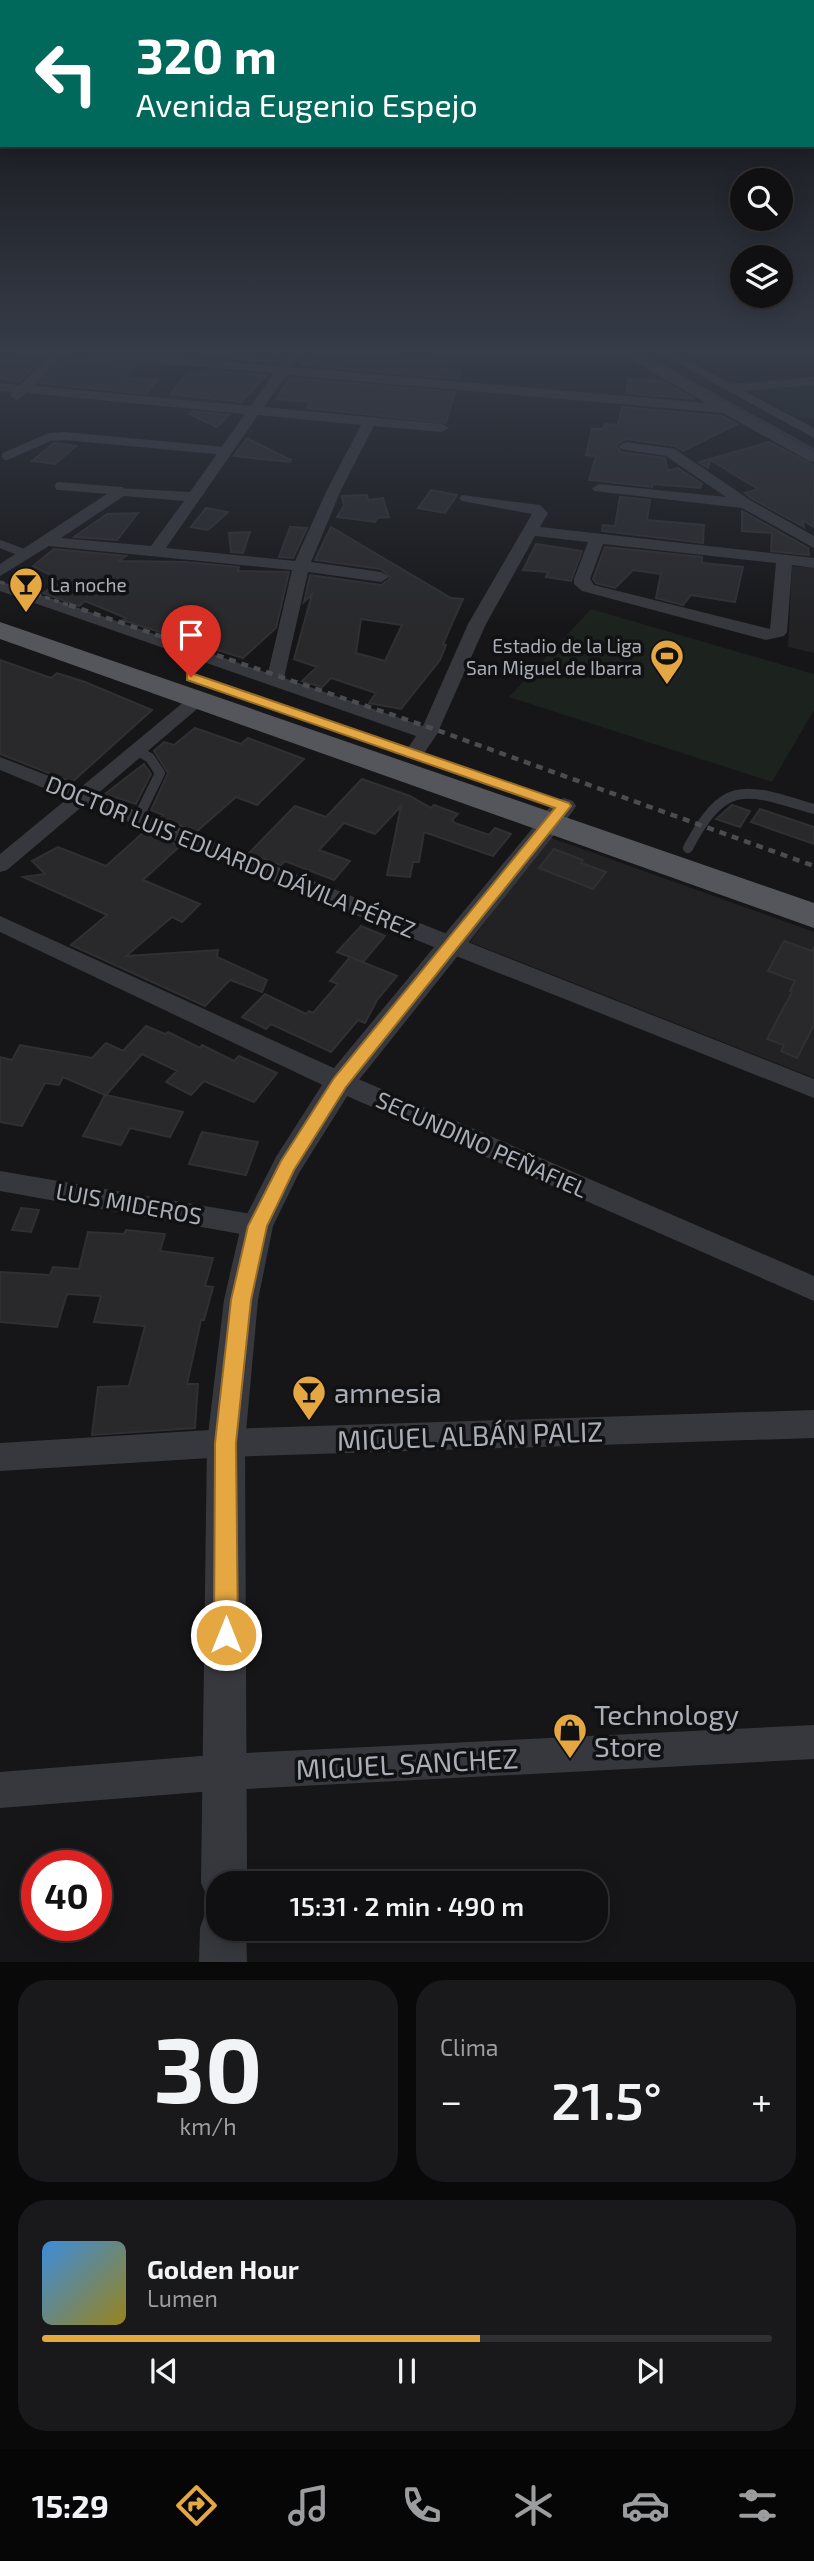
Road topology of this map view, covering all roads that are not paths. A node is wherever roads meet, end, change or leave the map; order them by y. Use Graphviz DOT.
graph roads {
  1 [pos="32,445"];
  2 [pos="156,445"];
  3 [pos="229,445"];
  4 [pos="358,445"];
  5 [pos="790,445"];
  6 [pos="626,446"];
  7 [pos="225,451"];
  8 [pos="6,456"];
  9 [pos="814,458"];
  10 [pos="59,486"];
  11 [pos="599,488"];
  12 [pos="121,491"];
  13 [pos="192,498"];
  14 [pos="467,498"];
  15 [pos="745,503"];
  16 [pos="530,531"];
  17 [pos="597,539"];
  18 [pos="48,541"];
  19 [pos="814,543"];
  20 [pos="0,544"];
  21 [pos="156,551"];
  22 [pos="26,554"];
  23 [pos="784,559"];
  24 [pos="814,563"];
  25 [pos="301,566"];
  26 [pos="0,571"];
  27 [pos="381,577"];
  28 [pos="0,586"];
  29 [pos="0,612"];
  30 [pos="0,631"];
  31 [pos="275,679"];
  32 [pos="197,700"];
  33 [pos="421,744"];
  34 [pos="137,750"];
  35 [pos="0,763"];
  36 [pos="83,795"];
  37 [pos="814,809"];
  38 [pos="557,815"];
  39 [pos="138,817"];
  40 [pos="688,848"];
  41 [pos="0,865"];
  42 [pos="814,890"];
  43 [pos="814,916"];
  44 [pos="0,923"];
  45 [pos="449,945"];
  46 [pos="340,1082"];
  47 [pos="814,1089"];
  48 [pos="0,1181"];
  49 [pos="257,1226"];
  50 [pos="814,1289"];
  51 [pos="814,1424"];
  52 [pos="226,1443"];
  53 [pos="0,1457"];
  54 [pos="814,1742"];
  55 [pos="226,1772"];
  56 [pos="0,1790"];
  57 [pos="224,1871"];
  58 [pos="223,1941"];
  59 [pos="223,1962"];
  1 -- 8 [label="lane"];
  2 -- 7 [label="lane"];
  3 -- 7 [label="street"];
  4 -- 25 [label="street"];
  5 -- 9 [label="street"];
  6 -- 15 [label="street"];
  7 -- 13 [label="street"];
  10 -- 12 [label="lane"];
  11 -- 15 [label="street"];
  12 -- 13 [label="street"];
  12 -- 18 [label="street"];
  13 -- 21 [label="street"];
  14 -- 16 [label="street"];
  15 -- 19 [label="street"];
  16 -- 17 [label="street"];
  16 -- 33 [label="street"];
  17 -- 23 [label="street"];
  17 -- 23 [label="street"];
  18 -- 21 [label="street"];
  18 -- 22 [label="street"];
  20 -- 22 [label="lane"];
  21 -- 25 [label="street"];
  22 -- 26 [label="street"];
  23 -- 24 [label="street"];
  25 -- 27 [label="street"];
  25 -- 31 [label="street"];
  28 -- 31 [label="street"];
  29 -- 33 [label="main road"];
  30 -- 32 [label="main road"];
  31 -- 33 [label="street"];
  32 -- 34 [label="street"];
  32 -- 38 [label="main road"];
  33 -- 38 [label="main road"];
  34 -- 36 [label="street"];
  34 -- 39 [label="lane"];
  35 -- 36 [label="street, DOCTOR LUIS EDUARDO DÁVILA PÉREZ"];
  36 -- 39 [label="street, DOCTOR LUIS EDUARDO DÁVILA PÉREZ"];
  36 -- 41 [label="street"];
  37 -- 40 [label="lane"];
  38 -- 40 [label="main road"];
  38 -- 43 [label="main road"];
  38 -- 45 [label="street"];
  39 -- 45 [label="street, DOCTOR LUIS EDUARDO DÁVILA PÉREZ"];
  40 -- 42 [label="main road"];
  44 -- 46 [label="street, SECUNDINO PEÑAFIEL"];
  45 -- 46 [label="street"];
  45 -- 47 [label="street, DOCTOR LUIS EDUARDO DÁVILA PÉREZ"];
  46 -- 49 [label="street"];
  46 -- 50 [label="street, SECUNDINO PEÑAFIEL"];
  48 -- 49 [label="street, LUIS MIDEROS"];
  49 -- 52 [label="street"];
  51 -- 52 [label="street, MIGUEL ALBÁN PALIZ"];
  52 -- 53 [label="street, MIGUEL ALBÁN PALIZ"];
  52 -- 55 [label="street"];
  54 -- 55 [label="street, MIGUEL SANCHEZ"];
  55 -- 56 [label="street, MIGUEL SANCHEZ"];
  55 -- 57 [label="street"];
  58 -- 59 [label="street"];
}
